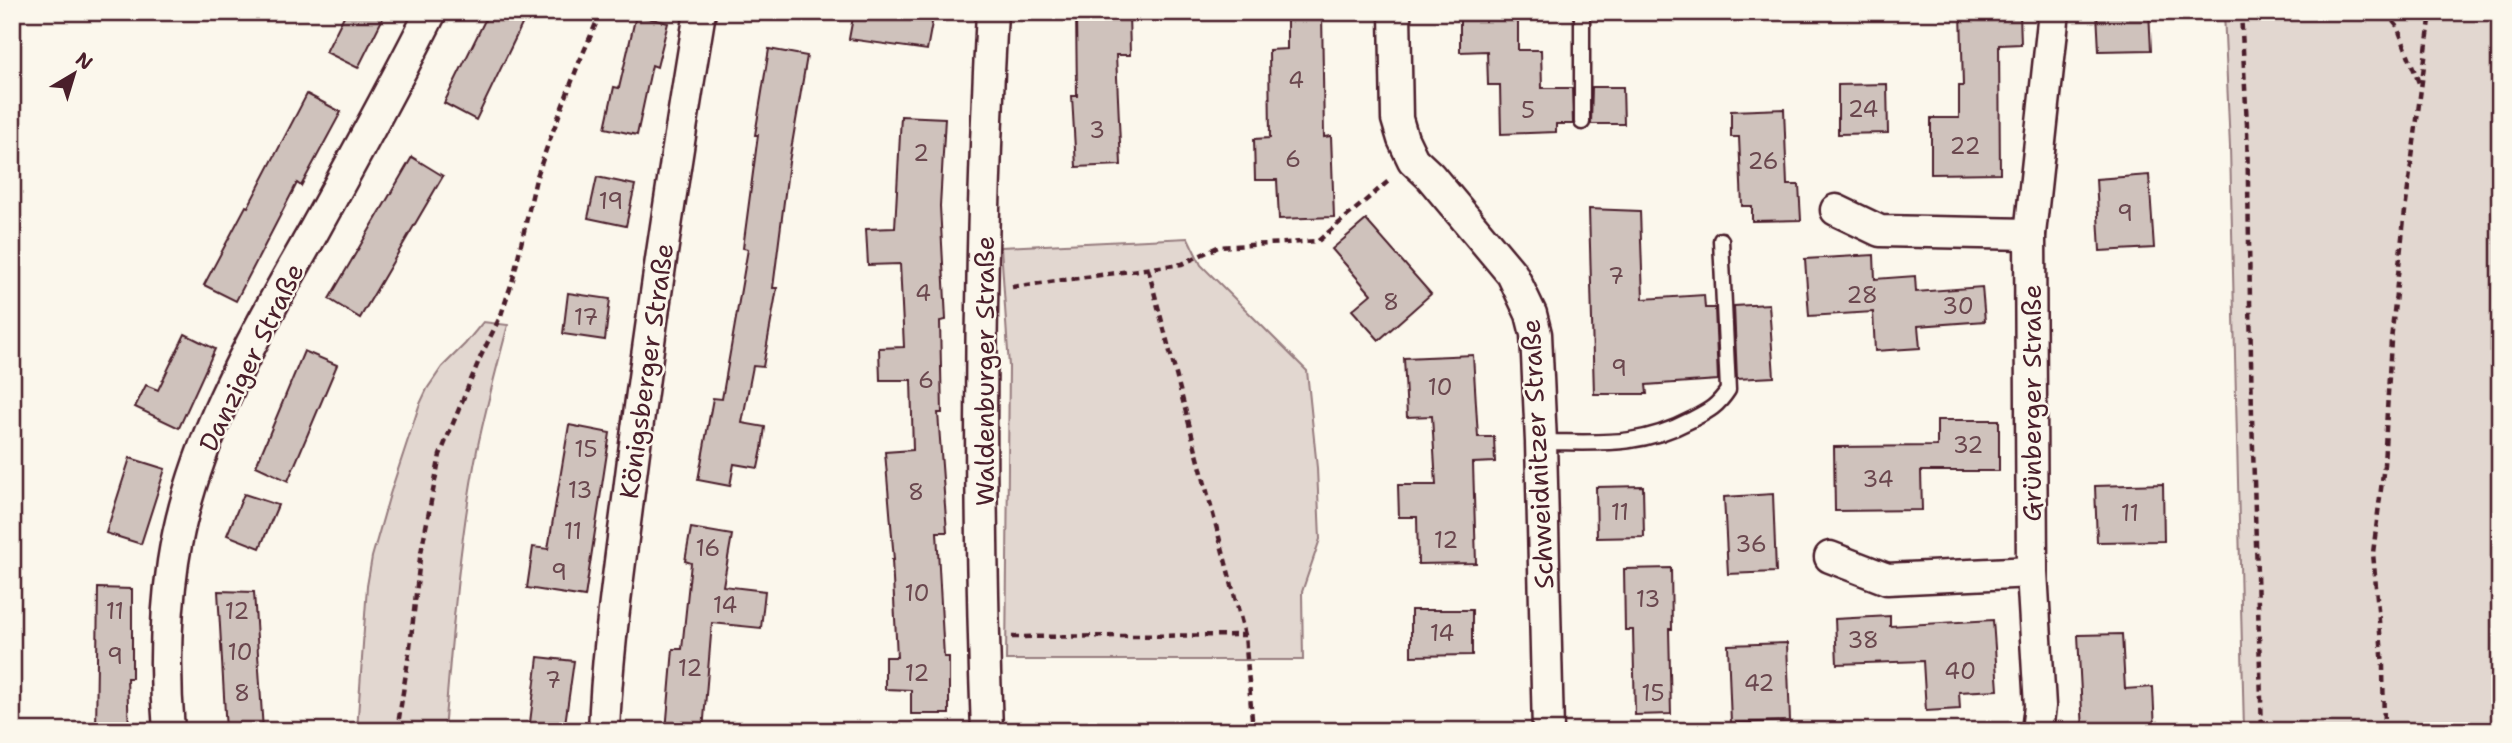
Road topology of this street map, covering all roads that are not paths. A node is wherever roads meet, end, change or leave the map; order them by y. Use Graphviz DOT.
graph roads {
  1 [pos="431,12"];
  2 [pos="700,12"];
  3 [pos="992,12"];
  4 [pos="1395,12"];
  5 [pos="1582,12"];
  6 [pos="2054,12"];
  7 [pos="1582,122"];
  8 [pos="1836,210"];
  9 [pos="2030,234"];
  10 [pos="1721,240"];
  11 [pos="1541,442"];
  12 [pos="1830,557"];
  13 [pos="2032,572"];
  14 [pos="169,731"];
  15 [pos="604,731"];
  16 [pos="987,731"];
  17 [pos="1548,731"];
  18 [pos="2037,731"];
  1 -- 14 [label="street, Danziger Straße"];
  2 -- 15 [label="street, Königsberger Straße"];
  3 -- 16 [label="street, Waldenburger Straße"];
  4 -- 11 [label="street, Schweidnitzer Straße"];
  5 -- 7 [label="lane"];
  6 -- 9 [label="street, Grünberger Straße"];
  8 -- 9 [label="street"];
  9 -- 13 [label="street, Grünberger Straße"];
  10 -- 11 [label="lane"];
  11 -- 17 [label="street, Schweidnitzer Straße"];
  12 -- 13 [label="street"];
  13 -- 18 [label="street, Grünberger Straße"];
}
